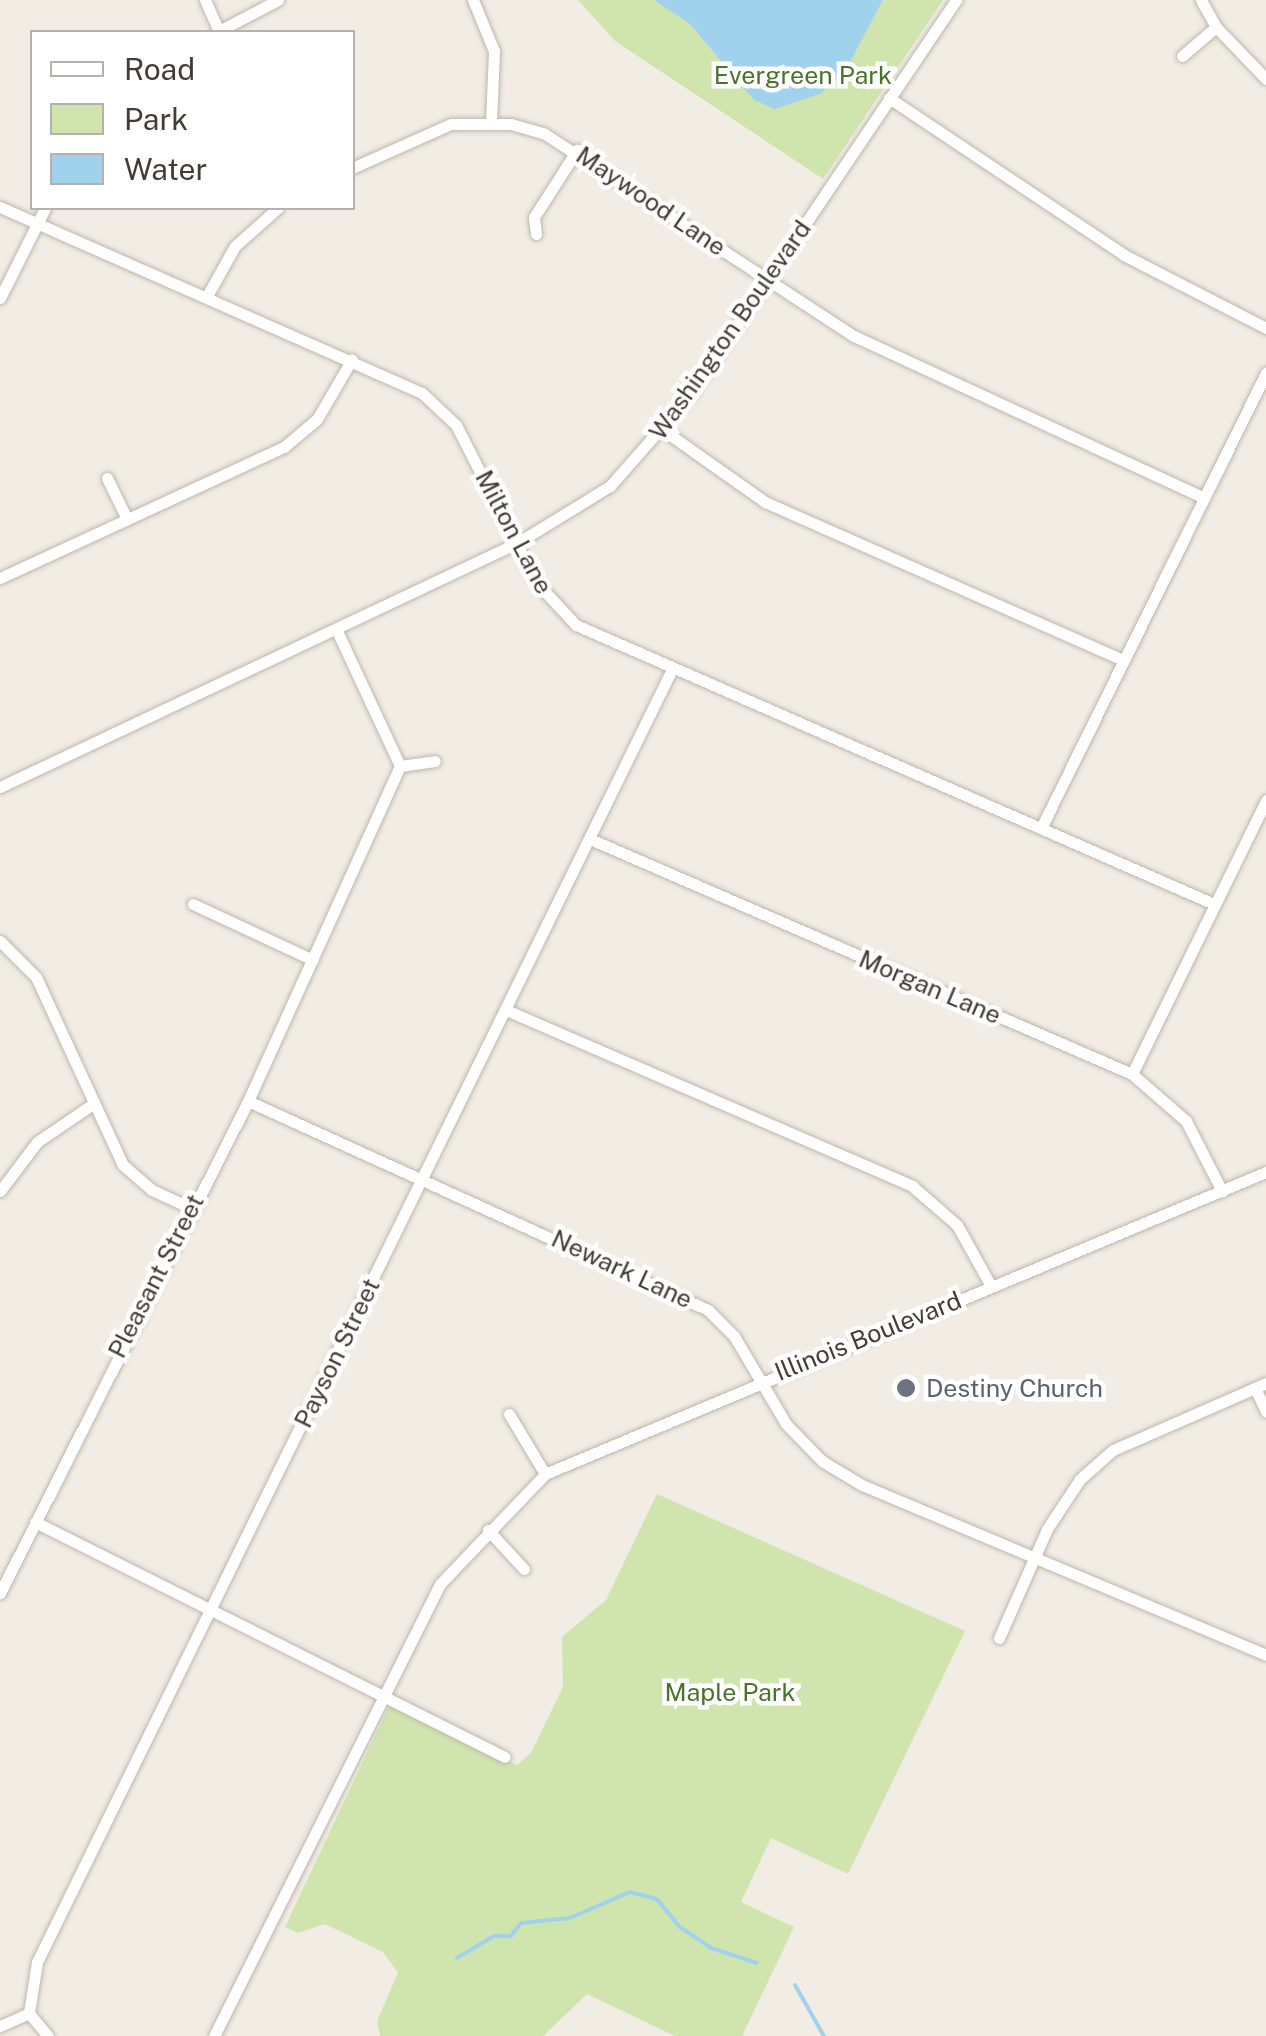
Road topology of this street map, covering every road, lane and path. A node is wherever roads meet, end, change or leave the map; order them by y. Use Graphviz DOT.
graph roads {
  1 [pos="206,0"];
  2 [pos="278,0"];
  3 [pos="473,0"];
  4 [pos="956,0"];
  5 [pos="1201,0"];
  6 [pos="1216,27"];
  7 [pos="217,30"];
  8 [pos="222,30"];
  9 [pos="1182,56"];
  10 [pos="1266,79"];
  11 [pos="889,98"];
  12 [pos="491,122"];
  13 [pos="577,150"];
  14 [pos="355,167"];
  15 [pos="0,207"];
  16 [pos="44,210"];
  17 [pos="276,210"];
  18 [pos="36,223"];
  19 [pos="536,234"];
  20 [pos="767,279"];
  21 [pos="208,296"];
  22 [pos="0,298"];
  23 [pos="1266,328"];
  24 [pos="352,359"];
  25 [pos="1266,373"];
  26 [pos="663,430"];
  27 [pos="107,478"];
  28 [pos="1204,498"];
  29 [pos="127,520"];
  30 [pos="517,543"];
  31 [pos="0,578"];
  32 [pos="338,631"];
  33 [pos="1124,660"];
  34 [pos="672,670"];
  35 [pos="435,761"];
  36 [pos="400,766"];
  37 [pos="0,787"];
  38 [pos="1266,800"];
  39 [pos="1042,828"];
  40 [pos="590,840"];
  41 [pos="194,904"];
  42 [pos="1214,904"];
  43 [pos="0,941"];
  44 [pos="314,960"];
  45 [pos="506,1010"];
  46 [pos="1132,1074"];
  47 [pos="248,1101"];
  48 [pos="94,1104"];
  49 [pos="1266,1172"];
  50 [pos="423,1180"];
  51 [pos="0,1191"];
  52 [pos="1222,1191"];
  53 [pos="189,1207"];
  54 [pos="992,1286"];
  55 [pos="760,1380"];
  56 [pos="1260,1386"];
  57 [pos="1266,1412"];
  58 [pos="509,1414"];
  59 [pos="544,1474"];
  60 [pos="34,1522"];
  61 [pos="488,1530"];
  62 [pos="1035,1557"];
  63 [pos="524,1569"];
  64 [pos="0,1593"];
  65 [pos="212,1605"];
  66 [pos="999,1638"];
  67 [pos="1266,1655"];
  68 [pos="384,1693"];
  69 [pos="505,1757"];
  70 [pos="29,2014"];
  71 [pos="0,2026"];
  72 [pos="48,2036"];
  73 [pos="214,2036"];
  1 -- 7 [label="street"];
  2 -- 8 [label="street"];
  3 -- 12 [label="street"];
  4 -- 11 [label="street, Washington Boulevard"];
  5 -- 6 [label="street"];
  6 -- 9 [label="street"];
  6 -- 10 [label="street"];
  11 -- 20 [label="street, Washington Boulevard"];
  11 -- 23 [label="street"];
  12 -- 13 [label="street, Maywood Lane"];
  12 -- 14 [label="street, Maywood Lane"];
  13 -- 19 [label="street"];
  13 -- 20 [label="street, Maywood Lane"];
  15 -- 18 [label="street, Milton Lane"];
  16 -- 18 [label="street"];
  17 -- 21 [label="street"];
  18 -- 21 [label="street, Milton Lane"];
  18 -- 22 [label="street"];
  20 -- 26 [label="street, Washington Boulevard"];
  20 -- 28 [label="street, Maywood Lane"];
  21 -- 24 [label="street, Milton Lane"];
  24 -- 29 [label="street"];
  24 -- 30 [label="street, Milton Lane"];
  25 -- 28 [label="street"];
  26 -- 30 [label="street, Washington Boulevard"];
  26 -- 33 [label="street"];
  27 -- 29 [label="street"];
  28 -- 33 [label="street"];
  29 -- 31 [label="street"];
  30 -- 32 [label="street, Washington Boulevard"];
  30 -- 34 [label="street, Milton Lane"];
  32 -- 36 [label="street"];
  32 -- 37 [label="street, Washington Boulevard"];
  33 -- 39 [label="street"];
  34 -- 39 [label="street, Milton Lane"];
  34 -- 40 [label="street, Payson Street"];
  35 -- 36 [label="street"];
  36 -- 44 [label="street, Pleasant Street"];
  38 -- 42 [label="street"];
  39 -- 42 [label="street, Milton Lane"];
  40 -- 45 [label="street, Payson Street"];
  40 -- 46 [label="street, Morgan Lane"];
  41 -- 44 [label="street"];
  42 -- 46 [label="street"];
  43 -- 48 [label="street"];
  44 -- 47 [label="street, Pleasant Street"];
  45 -- 50 [label="street, Payson Street"];
  45 -- 54 [label="street"];
  46 -- 52 [label="street, Morgan Lane"];
  47 -- 50 [label="street, Newark Lane"];
  47 -- 53 [label="street, Pleasant Street"];
  48 -- 51 [label="street"];
  48 -- 53 [label="street"];
  49 -- 52 [label="street, Illinois Boulevard"];
  50 -- 55 [label="street, Newark Lane"];
  50 -- 65 [label="street, Payson Street"];
  52 -- 54 [label="street, Illinois Boulevard"];
  53 -- 60 [label="street, Pleasant Street"];
  54 -- 55 [label="street, Illinois Boulevard"];
  55 -- 59 [label="street, Illinois Boulevard"];
  55 -- 62 [label="street, Newark Lane"];
  56 -- 57 [label="street"];
  56 -- 62 [label="street"];
  58 -- 59 [label="street"];
  59 -- 61 [label="street, Illinois Boulevard"];
  60 -- 64 [label="street, Pleasant Street"];
  60 -- 65 [label="street"];
  61 -- 63 [label="street"];
  61 -- 68 [label="street, Illinois Boulevard"];
  62 -- 66 [label="street"];
  62 -- 67 [label="street, Newark Lane"];
  65 -- 68 [label="street"];
  65 -- 70 [label="street, Payson Street"];
  68 -- 69 [label="street"];
  68 -- 73 [label="street, Illinois Boulevard"];
  70 -- 71 [label="street"];
  70 -- 72 [label="street"];
}
